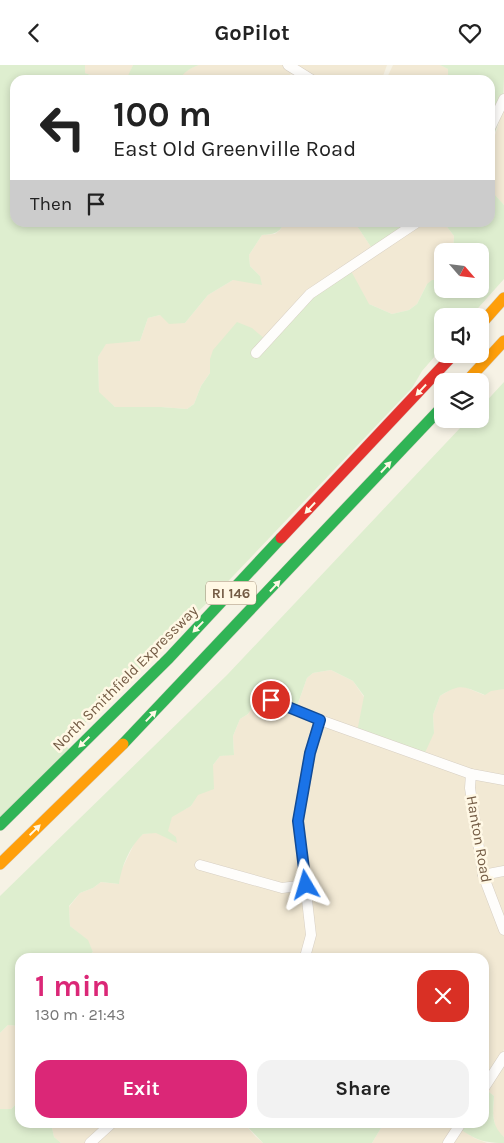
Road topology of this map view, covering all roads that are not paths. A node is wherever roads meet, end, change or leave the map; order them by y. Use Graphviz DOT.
graph roads {
  1 [pos="288,65"];
  2 [pos="304,75"];
  3 [pos="504,99"];
  4 [pos="495,118"];
  5 [pos="410,227"];
  6 [pos="504,298"];
  7 [pos="489,315"];
  8 [pos="504,341"];
  9 [pos="256,353"];
  10 [pos="446,363"];
  11 [pos="474,373"];
  12 [pos="434,415"];
  13 [pos="271,700"];
  14 [pos="320,720"];
  15 [pos="471,774"];
  16 [pos="504,780"];
  17 [pos="0,825"];
  18 [pos="0,864"];
  19 [pos="200,865"];
  20 [pos="504,871"];
  21 [pos="483,875"];
  22 [pos="306,885"];
  23 [pos="504,930"];
  24 [pos="306,953"];
  25 [pos="504,1057"];
  26 [pos="489,1080"];
  27 [pos="107,1128"];
  28 [pos="458,1128"];
  29 [pos="95,1141"];
  30 [pos="448,1143"];
  1 -- 2 [label="street"];
  3 -- 4 [label="street"];
  5 -- 9 [label="street"];
  6 -- 7 [label="highway"];
  8 -- 11 [label="highway"];
  10 -- 17 [label="highway, North Smithfield Expressway / RI 146, one-way"];
  18 -- 12 [label="highway, RI 146, one-way"];
  13 -- 14 [label="street"];
  14 -- 15 [label="street"];
  14 -- 22 [label="street"];
  15 -- 16 [label="street"];
  15 -- 21 [label="street, Hanton Road"];
  19 -- 22 [label="street"];
  20 -- 21 [label="street"];
  21 -- 23 [label="street, Hanton Road"];
  22 -- 24 [label="street"];
  25 -- 26 [label="street"];
  27 -- 29 [label="street"];
  28 -- 30 [label="street"];
}
